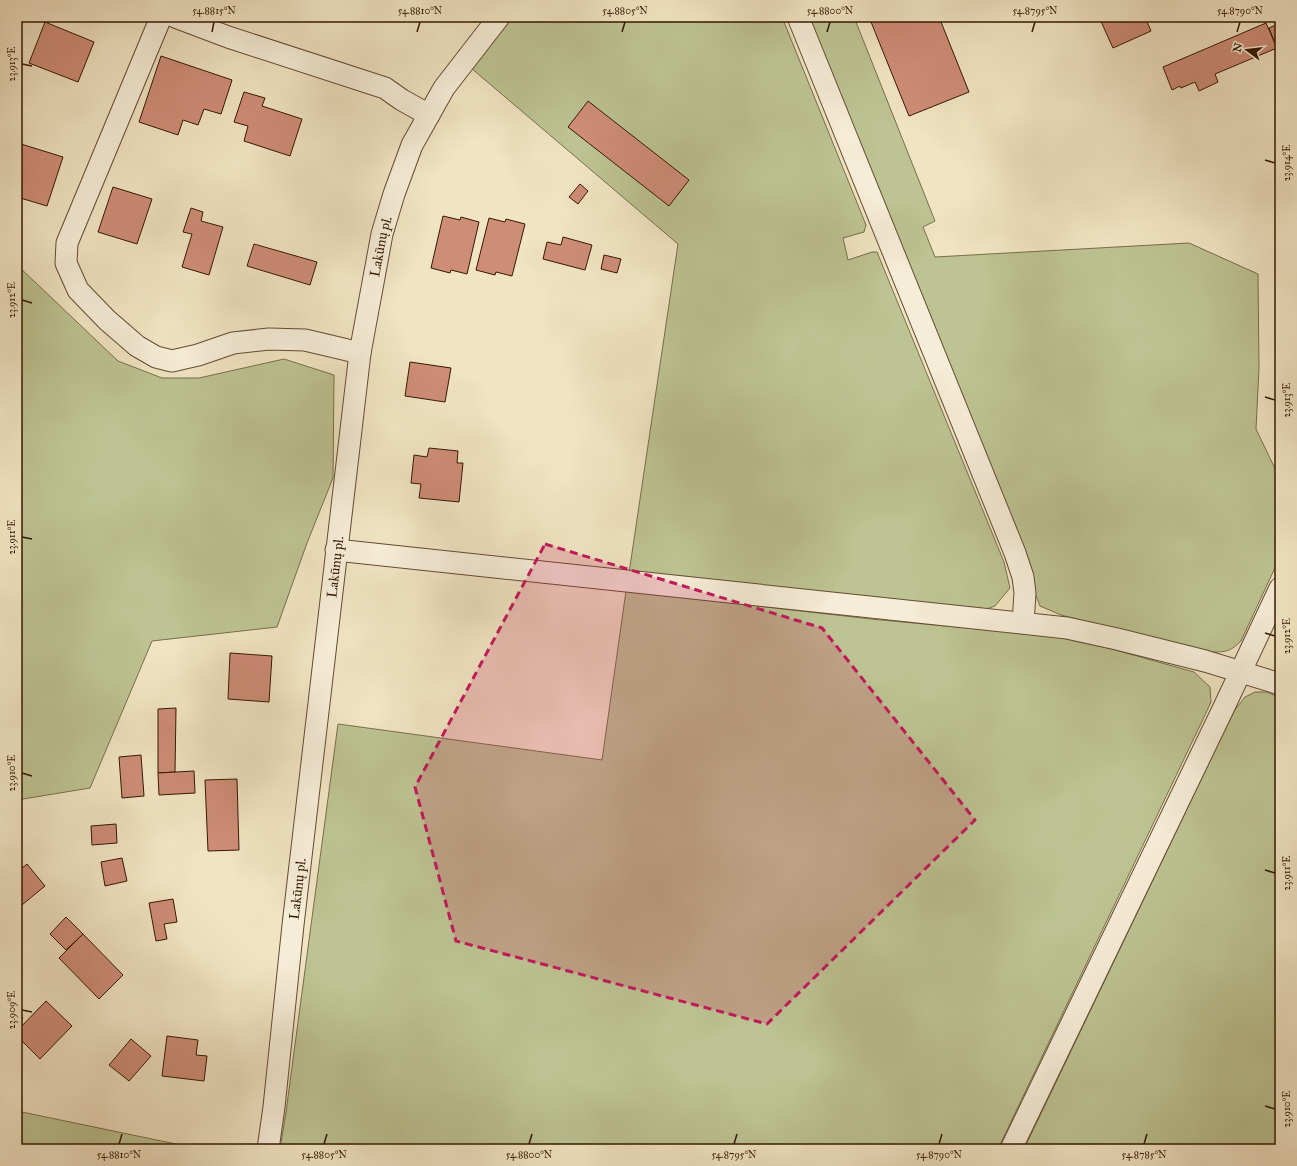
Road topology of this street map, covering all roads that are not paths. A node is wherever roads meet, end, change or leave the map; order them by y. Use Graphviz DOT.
graph roads {
  1 [pos="161,17"];
  2 [pos="175,17"];
  3 [pos="499,17"];
  4 [pos="798,17"];
  5 [pos="429,116"];
  6 [pos="360,353"];
  7 [pos="336,550"];
  8 [pos="1280,588"];
  9 [pos="1023,623"];
  10 [pos="1241,671"];
  11 [pos="1280,684"];
  12 [pos="268,1149"];
  13 [pos="1011,1149"];
  1 -- 6 [label="street"];
  2 -- 5 [label="street"];
  3 -- 5 [label="street, Lakūnų pl."];
  4 -- 9 [label="street"];
  5 -- 6 [label="street, Lakūnų pl."];
  6 -- 7 [label="street, Lakūnų pl."];
  7 -- 9 [label="street"];
  7 -- 12 [label="street, Lakūnų pl."];
  8 -- 10 [label="street"];
  9 -- 10 [label="street"];
  10 -- 11 [label="street"];
  10 -- 13 [label="street"];
}
